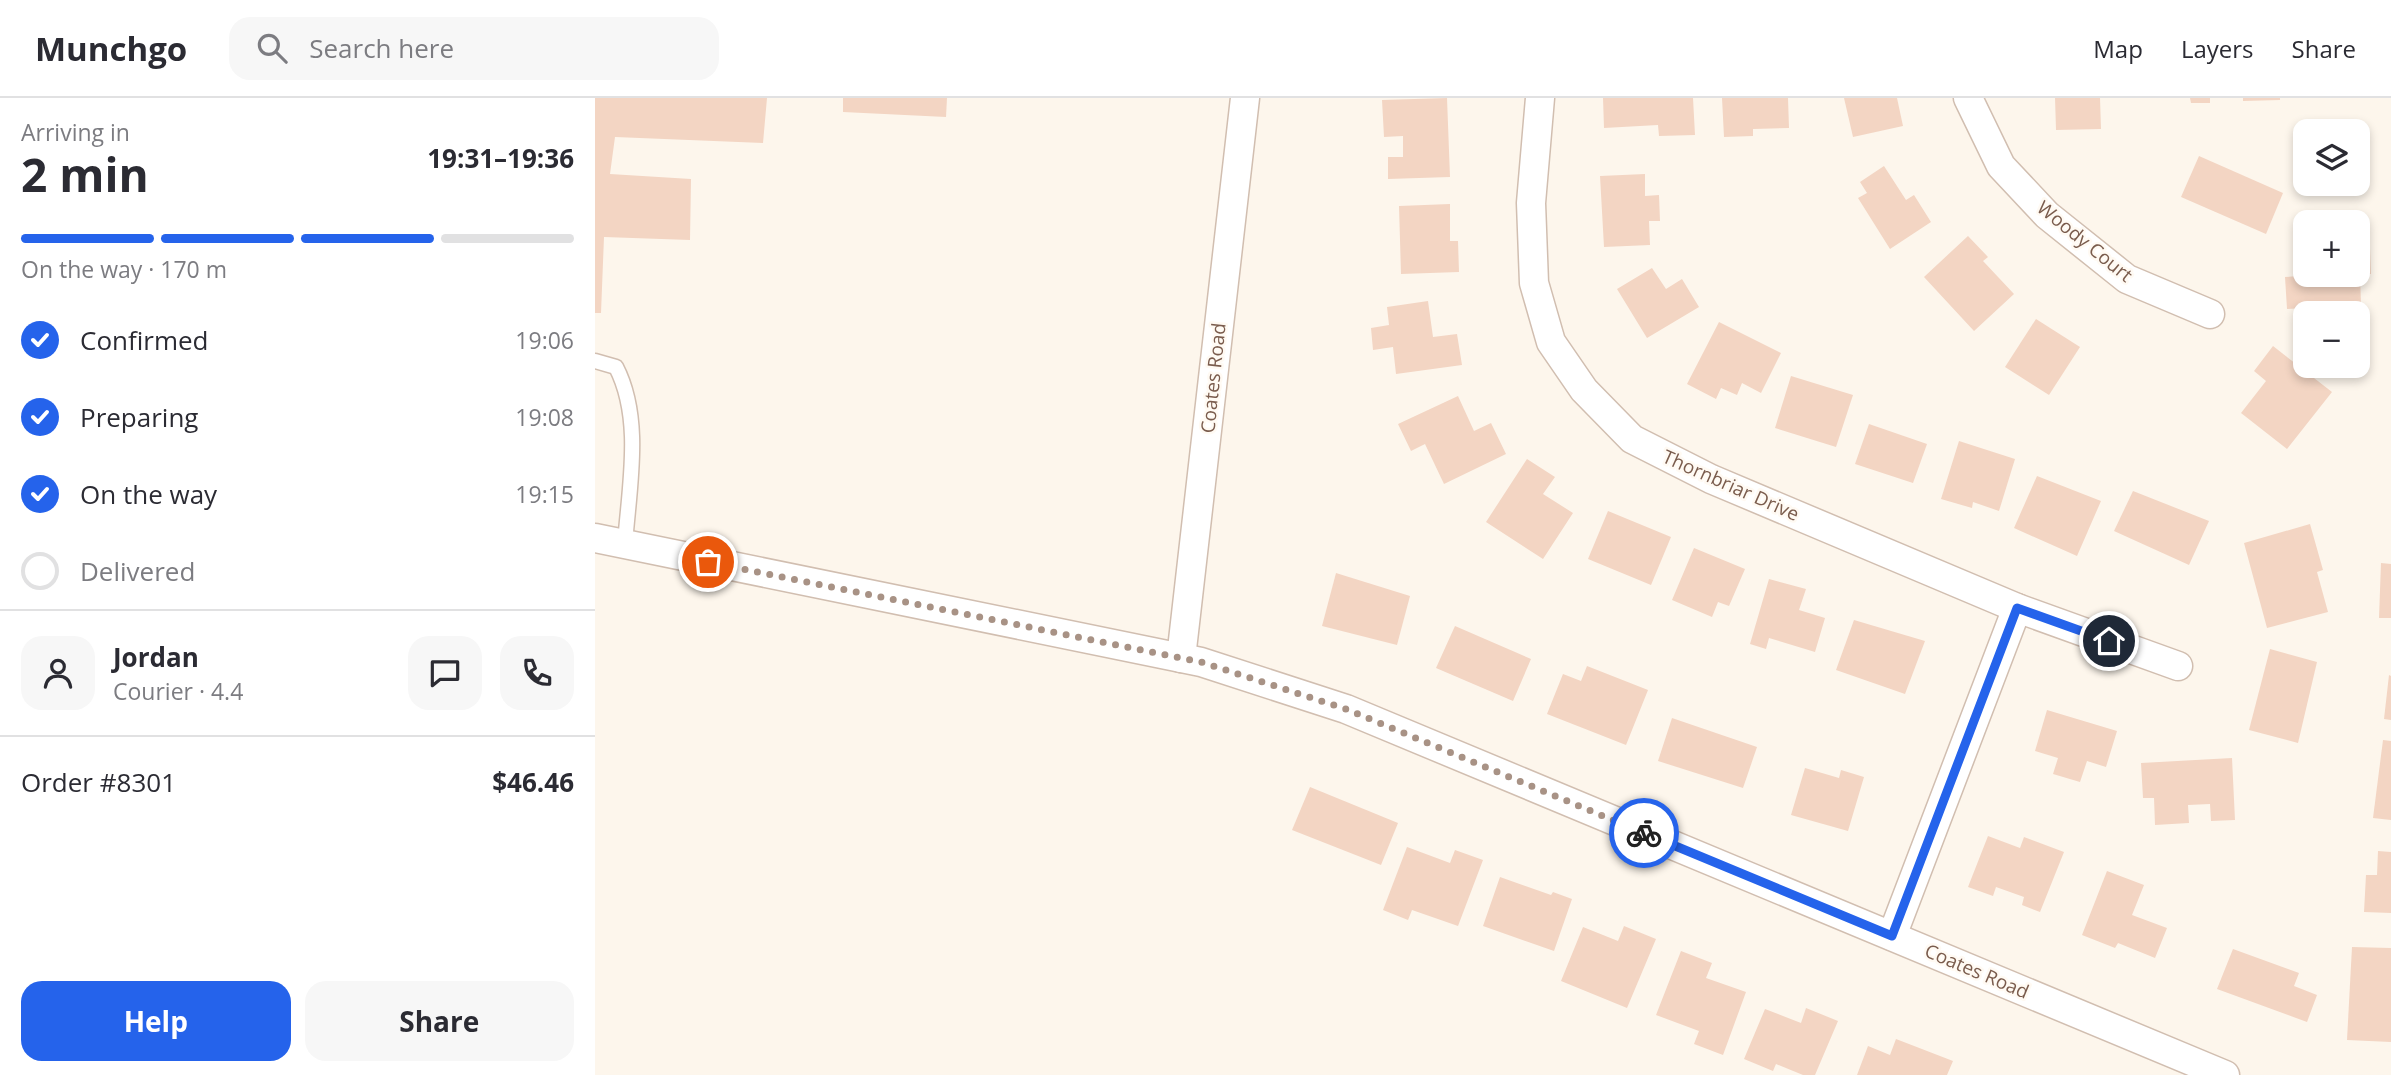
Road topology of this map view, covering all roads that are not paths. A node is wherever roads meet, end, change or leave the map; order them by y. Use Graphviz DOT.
graph roads {
  1 [pos="1245,98"];
  2 [pos="1540,98"];
  3 [pos="1968,98"];
  4 [pos="2210,314"];
  5 [pos="595,362"];
  6 [pos="595,538"];
  7 [pos="625,544"];
  8 [pos="2017,608"];
  9 [pos="1181,658"];
  10 [pos="2178,666"];
  11 [pos="1892,936"];
  12 [pos="2225,1075"];
  1 -- 9 [label="street, Coates Road"];
  2 -- 8 [label="street, Thornbriar Drive"];
  3 -- 4 [label="street, Woody Court"];
  5 -- 7 [label="lane"];
  6 -- 7 [label="street, Coates Road"];
  7 -- 9 [label="street, Coates Road"];
  8 -- 10 [label="street, Thornbriar Drive"];
  8 -- 11 [label="street"];
  9 -- 11 [label="street, Coates Road"];
  11 -- 12 [label="street, Coates Road"];
}
